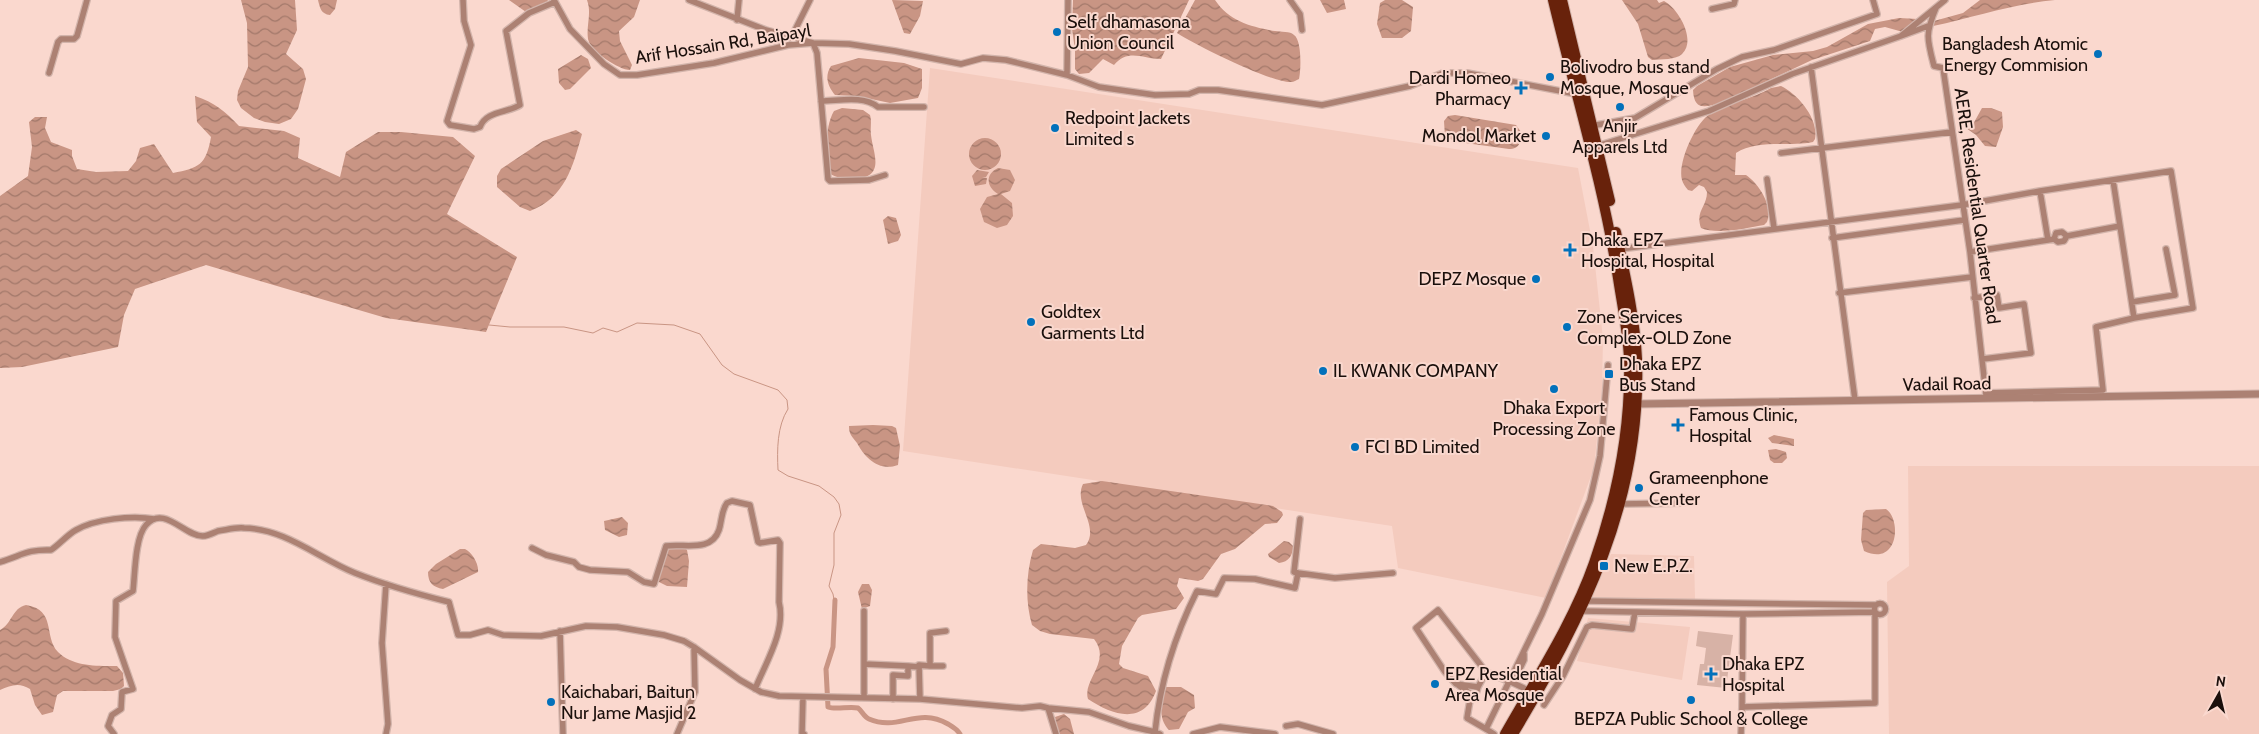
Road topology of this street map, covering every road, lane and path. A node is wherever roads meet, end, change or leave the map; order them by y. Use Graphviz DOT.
graph roads {
  1 [pos="87,0"];
  2 [pos="463,0"];
  3 [pos="689,0"];
  4 [pos="739,0"];
  5 [pos="810,0"];
  6 [pos="1068,0"];
  7 [pos="1290,0"];
  8 [pos="1553,0"];
  9 [pos="1562,0"];
  10 [pos="1735,0"];
  11 [pos="1873,0"];
  12 [pos="1945,0"];
  13 [pos="555,1"];
  14 [pos="1936,8"];
  15 [pos="1712,9"];
  16 [pos="737,20"];
  17 [pos="1928,26"];
  18 [pos="1302,30"];
  19 [pos="1901,36"];
  20 [pos="791,38"];
  21 [pos="813,43"];
  22 [pos="1811,67"];
  23 [pos="49,73"];
  24 [pos="1067,75"];
  25 [pos="1576,94"];
  26 [pos="822,101"];
  27 [pos="924,107"];
  28 [pos="1591,126"];
  29 [pos="1952,132"];
  30 [pos="1597,146"];
  31 [pos="1822,149"];
  32 [pos="1782,153"];
  33 [pos="885,175"];
  34 [pos="1767,179"];
  35 [pos="2113,180"];
  36 [pos="2040,190"];
  37 [pos="1962,205"];
  38 [pos="1964,220"];
  39 [pos="1830,221"];
  40 [pos="2120,226"];
  41 [pos="1774,228"];
  42 [pos="1832,238"];
  43 [pos="2051,240"];
  44 [pos="1620,249"];
  45 [pos="2166,249"];
  46 [pos="1970,252"];
  47 [pos="1972,277"];
  48 [pos="1839,293"];
  49 [pos="1974,298"];
  50 [pos="2132,302"];
  51 [pos="2134,318"];
  52 [pos="1983,359"];
  53 [pos="1608,365"];
  54 [pos="2259,394"];
  55 [pos="1986,395"];
  56 [pos="1855,400"];
  57 [pos="1636,404"];
  58 [pos="1683,503"];
  59 [pos="1620,504"];
  60 [pos="1300,518"];
  61 [pos="154,519"];
  62 [pos="532,548"];
  63 [pos="0,562"];
  64 [pos="1298,573"];
  65 [pos="1393,573"];
  66 [pos="386,584"];
  67 [pos="1876,605"];
  68 [pos="1584,606"];
  69 [pos="864,611"];
  70 [pos="1635,612"];
  71 [pos="1875,612"];
  72 [pos="1743,614"];
  73 [pos="560,631"];
  74 [pos="946,631"];
  75 [pos="694,647"];
  76 [pos="864,664"];
  77 [pos="908,666"];
  78 [pos="930,666"];
  79 [pos="943,666"];
  80 [pos="919,667"];
  81 [pos="1486,672"];
  82 [pos="1511,683"];
  83 [pos="1456,684"];
  84 [pos="1478,687"];
  85 [pos="755,689"];
  86 [pos="1530,691"];
  87 [pos="1471,694"];
  88 [pos="803,696"];
  89 [pos="864,698"];
  90 [pos="893,699"];
  91 [pos="920,699"];
  92 [pos="1544,704"];
  93 [pos="1742,707"];
  94 [pos="1048,708"];
  95 [pos="1286,726"];
  96 [pos="1223,727"];
  97 [pos="1486,729"];
  98 [pos="1146,732"];
  99 [pos="1157,733"];
  100 [pos="114,734"];
  101 [pos="386,734"];
  102 [pos="563,734"];
  103 [pos="677,734"];
  104 [pos="804,734"];
  105 [pos="1056,734"];
  106 [pos="1193,734"];
  107 [pos="1222,734"];
  108 [pos="1275,734"];
  109 [pos="1333,734"];
  110 [pos="1494,734"];
  111 [pos="1504,734"];
  112 [pos="1512,734"];
  113 [pos="1741,734"];
  1 -- 23 [label="street"];
  2 -- 13 [label="street"];
  3 -- 16 [label="street"];
  4 -- 16 [label="street"];
  5 -- 20 [label="street"];
  6 -- 24 [label="street"];
  7 -- 18 [label="street"];
  8 -- 25 [label="highway"];
  9 -- 28 [label="highway"];
  10 -- 15 [label="street"];
  11 -- 28 [label="street"];
  12 -- 14 [label="street, AERE, Residential Quarter Road"];
  13 -- 21 [label="street, Arif Hossain Rd, Baipayl"];
  14 -- 17 [label="street, AERE, Residential Quarter Road"];
  14 -- 19 [label="street, AERE, Residential Quarter Road"];
  16 -- 20 [label="street"];
  17 -- 19 [label="street"];
  17 -- 29 [label="street, AERE, Residential Quarter Road"];
  19 -- 22 [label="street"];
  20 -- 21 [label="street"];
  21 -- 24 [label="street, Arif Hossain Rd, Baipayl"];
  21 -- 26 [label="street"];
  22 -- 30 [label="street"];
  22 -- 31 [label="street"];
  24 -- 25 [label="street, Arif Hossain Rd, Baipayl"];
  25 -- 86 [label="highway"];
  26 -- 27 [label="street"];
  26 -- 33 [label="street"];
  28 -- 30 [label="highway"];
  29 -- 31 [label="street"];
  29 -- 37 [label="street, AERE, Residential Quarter Road"];
  30 -- 44 [label="highway"];
  31 -- 32 [label="street"];
  31 -- 39 [label="street"];
  34 -- 41 [label="street"];
  35 -- 36 [label="street"];
  35 -- 40 [label="street"];
  35 -- 51 [label="street"];
  36 -- 37 [label="street"];
  36 -- 43 [label="street"];
  37 -- 38 [label="street, AERE, Residential Quarter Road"];
  37 -- 39 [label="street"];
  38 -- 42 [label="street"];
  38 -- 46 [label="street, AERE, Residential Quarter Road"];
  39 -- 41 [label="street"];
  39 -- 42 [label="street"];
  40 -- 43 [label="street"];
  40 -- 50 [label="street"];
  41 -- 44 [label="street"];
  42 -- 48 [label="street"];
  43 -- 46 [label="street"];
  44 -- 57 [label="highway"];
  45 -- 50 [label="street"];
  46 -- 47 [label="street, AERE, Residential Quarter Road"];
  47 -- 48 [label="street"];
  47 -- 49 [label="street, AERE, Residential Quarter Road"];
  48 -- 56 [label="street"];
  49 -- 52 [label="street, AERE, Residential Quarter Road"];
  49 -- 52 [label="street"];
  50 -- 51 [label="street"];
  51 -- 55 [label="street"];
  52 -- 55 [label="street, AERE, Residential Quarter Road"];
  53 -- 82 [label="street"];
  54 -- 55 [label="street, Vadail Road"];
  55 -- 56 [label="street, Vadail Road"];
  56 -- 57 [label="street, Vadail Road"];
  57 -- 59 [label="highway"];
  58 -- 59 [label="street"];
  59 -- 68 [label="highway"];
  60 -- 64 [label="street"];
  61 -- 63 [label="street"];
  61 -- 66 [label="street"];
  61 -- 100 [label="street"];
  62 -- 85 [label="street"];
  64 -- 65 [label="street"];
  64 -- 99 [label="street"];
  66 -- 73 [label="street"];
  66 -- 101 [label="street"];
  67 -- 68 [label="street"];
  67 -- 71 [label="street"];
  67 -- 71 [label="street"];
  68 -- 70 [label="street"];
  68 -- 112 [label="highway"];
  69 -- 76 [label="street"];
  70 -- 72 [label="street"];
  70 -- 92 [label="street"];
  71 -- 72 [label="street"];
  71 -- 93 [label="street"];
  72 -- 93 [label="street"];
  73 -- 75 [label="street"];
  73 -- 102 [label="street"];
  74 -- 78 [label="street"];
  75 -- 85 [label="street"];
  75 -- 103 [label="street"];
  76 -- 77 [label="street"];
  76 -- 89 [label="street"];
  77 -- 80 [label="street"];
  77 -- 90 [label="street"];
  78 -- 79 [label="street"];
  78 -- 80 [label="street"];
  80 -- 91 [label="street"];
  81 -- 82 [label="street"];
  81 -- 83 [label="street"];
  81 -- 84 [label="street"];
  82 -- 86 [label="street"];
  82 -- 97 [label="street"];
  83 -- 84 [label="street"];
  83 -- 87 [label="street"];
  84 -- 87 [label="street"];
  85 -- 88 [label="street"];
  86 -- 111 [label="highway"];
  87 -- 97 [label="street"];
  88 -- 89 [label="street"];
  88 -- 104 [label="street"];
  89 -- 90 [label="street"];
  90 -- 91 [label="street"];
  91 -- 94 [label="street"];
  93 -- 113 [label="street"];
  94 -- 98 [label="street"];
  94 -- 105 [label="street"];
  95 -- 109 [label="street"];
  96 -- 106 [label="street"];
  96 -- 107 [label="street"];
  96 -- 108 [label="street"];
  97 -- 110 [label="street"];
  98 -- 99 [label="street"];
}
